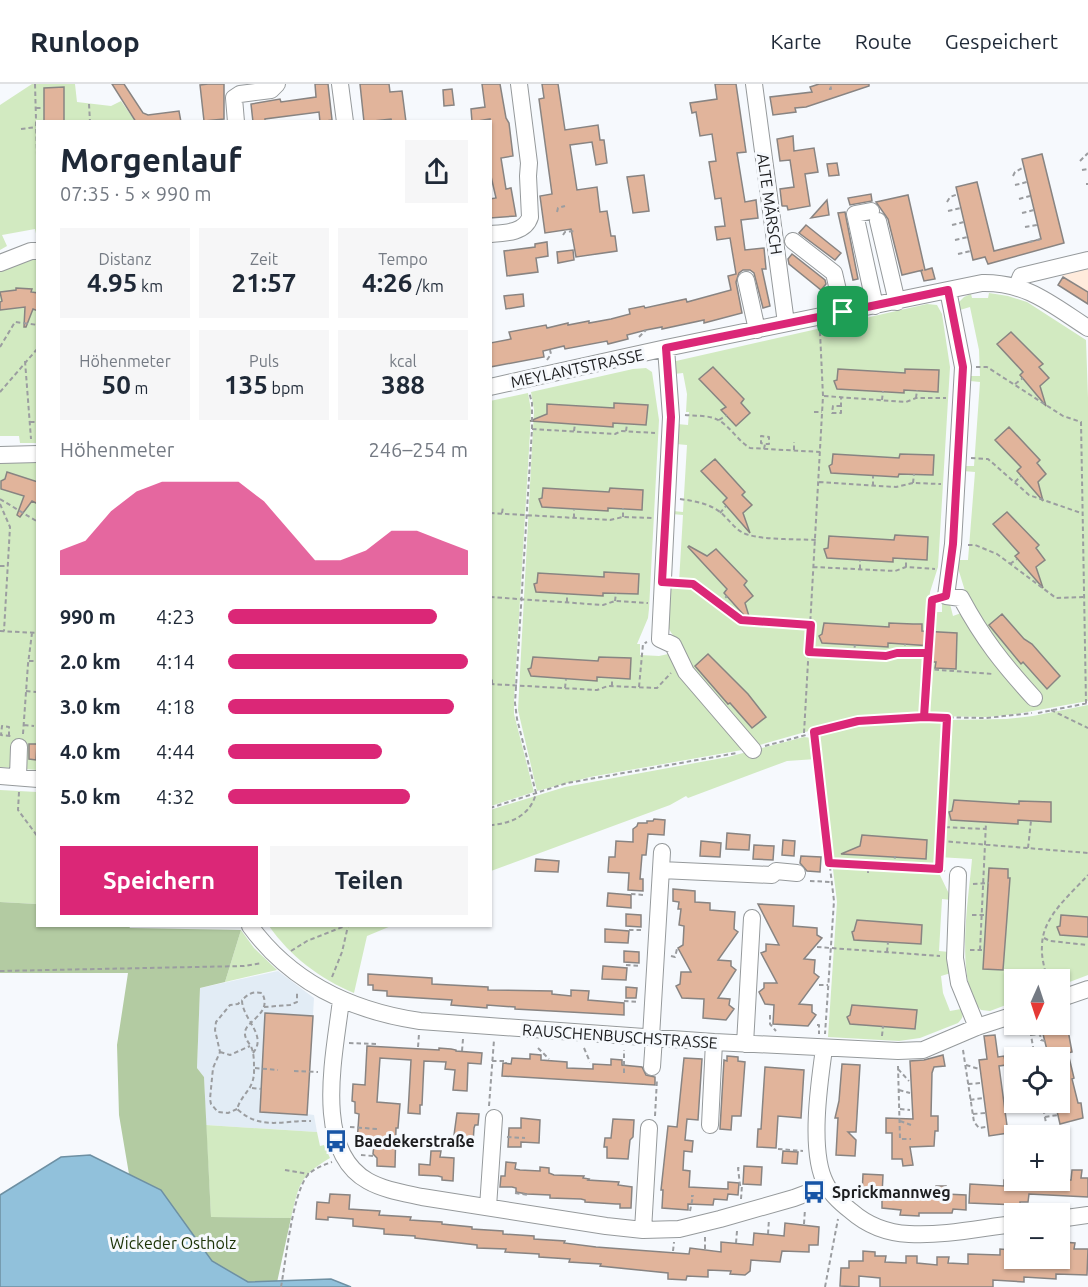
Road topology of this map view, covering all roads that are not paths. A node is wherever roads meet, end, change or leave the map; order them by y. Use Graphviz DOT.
graph roads {
  1 [pos="277,84"];
  2 [pos="340,84"];
  3 [pos="519,84"];
  4 [pos="760,86"];
  5 [pos="236,120"];
  6 [pos="345,120"];
  7 [pos="492,234"];
  8 [pos="794,241"];
  9 [pos="36,251"];
  10 [pos="1088,260"];
  11 [pos="0,263"];
  12 [pos="746,280"];
  13 [pos="1017,286"];
  14 [pos="948,290"];
  15 [pos="897,302"];
  16 [pos="875,306"];
  17 [pos="843,312"];
  18 [pos="786,323"];
  19 [pos="1088,328"];
  20 [pos="757,330"];
  21 [pos="666,348"];
  22 [pos="492,387"];
  23 [pos="34,450"];
  24 [pos="0,455"];
  25 [pos="1034,698"];
  26 [pos="14,742"];
  27 [pos="753,750"];
  28 [pos="0,776"];
  29 [pos="19,778"];
  30 [pos="36,779"];
  31 [pos="662,852"];
  32 [pos="661,870"];
  33 [pos="786,870"];
  34 [pos="958,880"];
  35 [pos="752,918"];
  36 [pos="251,927"];
  37 [pos="1088,989"];
  38 [pos="1070,995"];
  39 [pos="341,1000"];
  40 [pos="1004,1018"];
  41 [pos="977,1027"];
  42 [pos="652,1037"];
  43 [pos="714,1042"];
  44 [pos="745,1044"];
  45 [pos="824,1049"];
  46 [pos="655,1069"];
  47 [pos="494,1118"];
  48 [pos="710,1125"];
  49 [pos="649,1128"];
  50 [pos="826,1186"];
  51 [pos="488,1207"];
  52 [pos="1088,1215"];
  53 [pos="1070,1217"];
  54 [pos="1004,1225"];
  55 [pos="643,1230"];
  1 -- 5 [label="street"];
  2 -- 6 [label="street"];
  3 -- 7 [label="street"];
  4 -- 18 [label="street, ALTE MÄRSCH"];
  8 -- 17 [label="street"];
  9 -- 11 [label="street"];
  10 -- 13 [label="street"];
  12 -- 20 [label="street"];
  13 -- 14 [label="street, MEYLANTSTRASSE"];
  13 -- 19 [label="street, MEYLANTSTRASSE"];
  14 -- 15 [label="street, MEYLANTSTRASSE"];
  14 -- 25 [label="street"];
  15 -- 16 [label="street, MEYLANTSTRASSE"];
  15 -- 16 [label="street"];
  16 -- 17 [label="street, MEYLANTSTRASSE"];
  17 -- 18 [label="street, MEYLANTSTRASSE"];
  18 -- 20 [label="street, MEYLANTSTRASSE"];
  20 -- 21 [label="street, MEYLANTSTRASSE"];
  21 -- 22 [label="street, MEYLANTSTRASSE"];
  21 -- 27 [label="street"];
  23 -- 24 [label="street"];
  26 -- 29 [label="street"];
  28 -- 29 [label="street"];
  29 -- 30 [label="street"];
  31 -- 32 [label="street"];
  32 -- 33 [label="street"];
  32 -- 42 [label="street"];
  34 -- 41 [label="street"];
  35 -- 44 [label="street"];
  36 -- 39 [label="street, RAUSCHENBUSCHSTRASSE"];
  37 -- 38 [label="street"];
  39 -- 42 [label="street, RAUSCHENBUSCHSTRASSE"];
  39 -- 51 [label="street"];
  40 -- 41 [label="street, RAUSCHENBUSCHSTRASSE"];
  41 -- 45 [label="street, RAUSCHENBUSCHSTRASSE"];
  42 -- 43 [label="street, RAUSCHENBUSCHSTRASSE"];
  42 -- 46 [label="street"];
  43 -- 44 [label="street, RAUSCHENBUSCHSTRASSE"];
  43 -- 48 [label="street"];
  44 -- 45 [label="street, RAUSCHENBUSCHSTRASSE"];
  45 -- 50 [label="street"];
  47 -- 51 [label="street"];
  49 -- 55 [label="street"];
  50 -- 54 [label="street"];
  50 -- 55 [label="street"];
  51 -- 55 [label="street"];
  52 -- 53 [label="street"];
}
